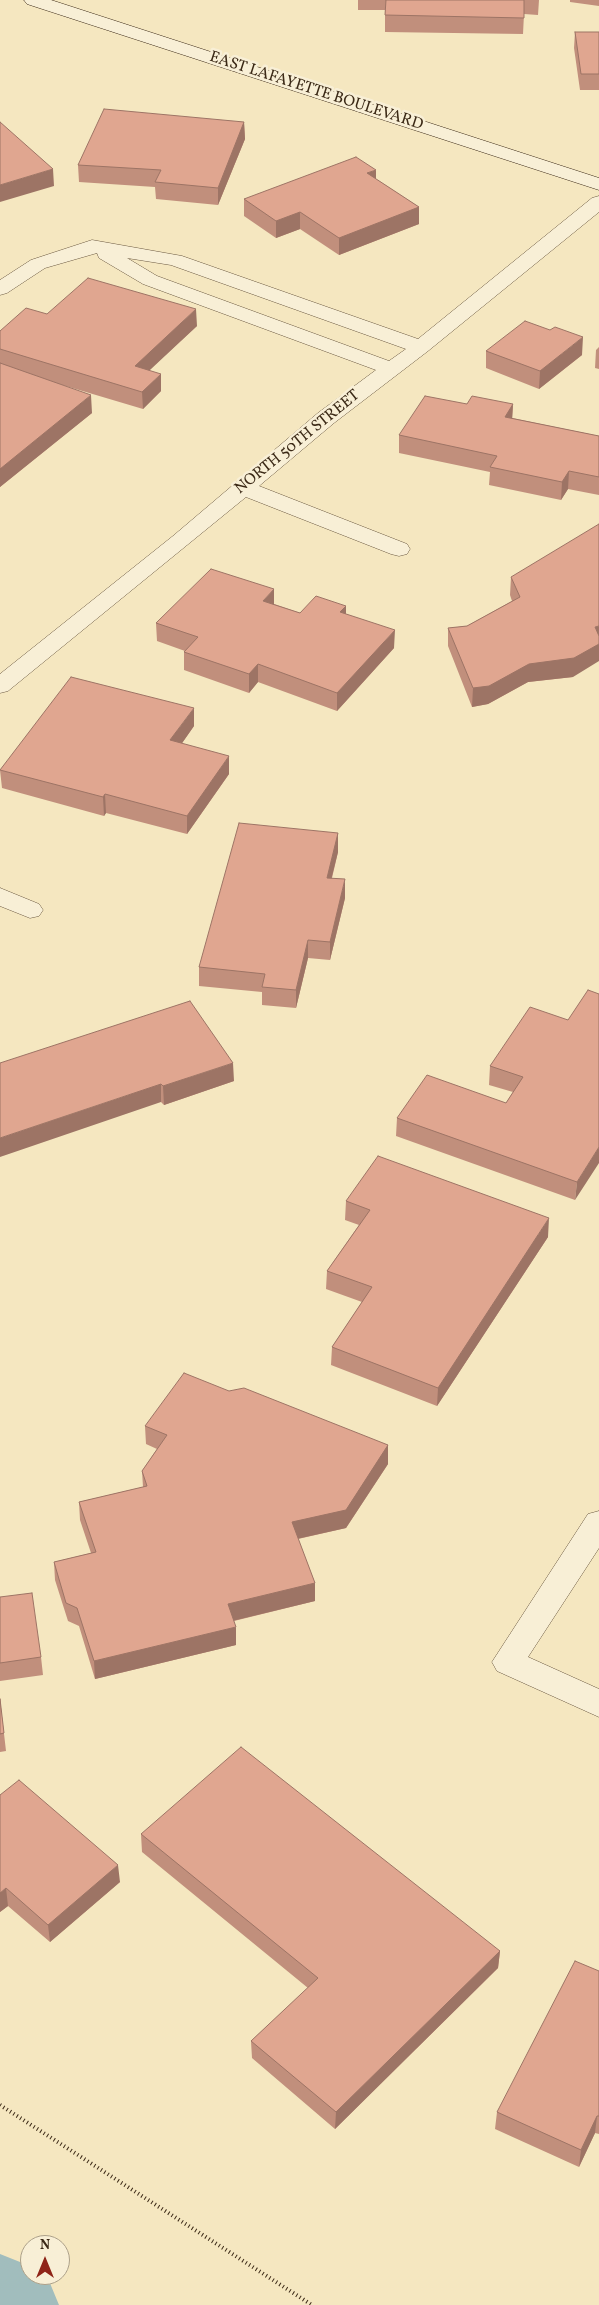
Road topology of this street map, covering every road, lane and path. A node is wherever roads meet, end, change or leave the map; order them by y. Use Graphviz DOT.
graph roads {
  1 [pos="33,0"];
  2 [pos="599,184"];
  3 [pos="599,202"];
  4 [pos="92,246"];
  5 [pos="0,289"];
  6 [pos="273,294"];
  7 [pos="247,316"];
  8 [pos="421,347"];
  9 [pos="392,369"];
  10 [pos="243,488"];
  11 [pos="399,549"];
  12 [pos="0,686"];
  13 [pos="0,896"];
  14 [pos="30,910"];
  15 [pos="599,1523"];
  16 [pos="599,1704"];
  17 [pos="0,2105"];
  18 [pos="312,2305"];
  1 -- 2 [label="street, EAST LAFAYETTE BOULEVARD"];
  3 -- 8 [label="street, NORTH 50TH STREET"];
  4 -- 5 [label="street"];
  4 -- 6 [label="street"];
  4 -- 7 [label="street"];
  6 -- 7 [label="street"];
  6 -- 8 [label="street"];
  7 -- 9 [label="street"];
  8 -- 9 [label="street, NORTH 50TH STREET"];
  9 -- 10 [label="street, NORTH 50TH STREET"];
  10 -- 11 [label="street"];
  10 -- 12 [label="street, NORTH 50TH STREET"];
  13 -- 14 [label="street"];
  15 -- 16 [label="street"];
  17 -- 18 [label="path"];
}
